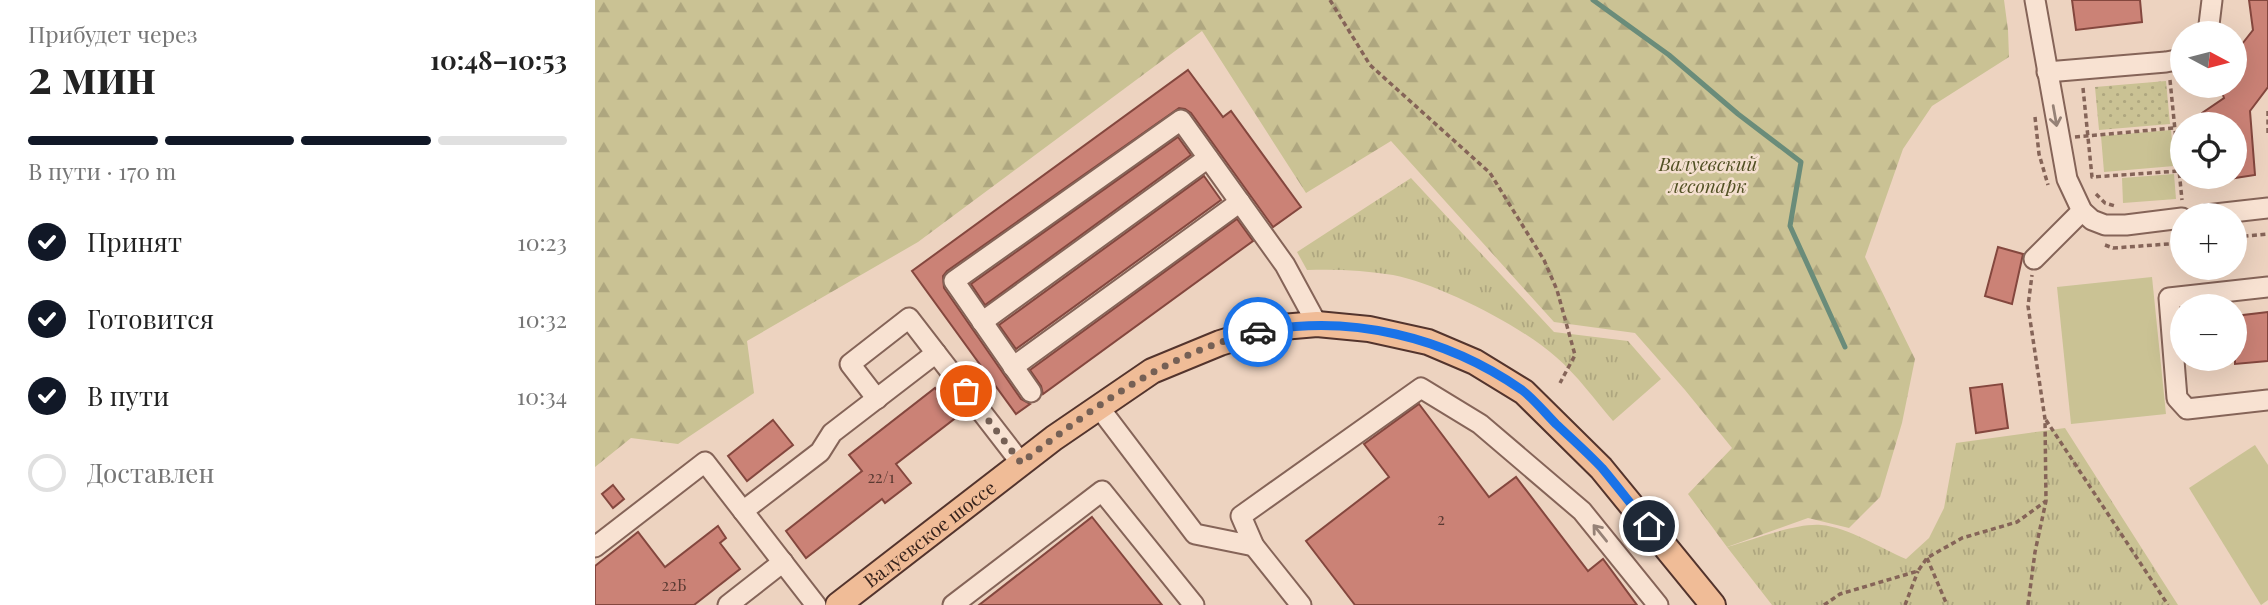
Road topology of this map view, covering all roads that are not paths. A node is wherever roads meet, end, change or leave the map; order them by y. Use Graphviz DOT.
graph roads {
  1 [pos="2035,0"];
  2 [pos="2212,0"];
  3 [pos="2209,21"];
  4 [pos="2170,63"];
  5 [pos="2047,72"];
  6 [pos="1208,158"];
  7 [pos="1240,202"];
  8 [pos="2268,208"];
  9 [pos="2247,210"];
  10 [pos="2083,211"];
  11 [pos="2170,212"];
  12 [pos="2034,259"];
  13 [pos="2268,287"];
  14 [pos="982,322"];
  15 [pos="1317,324"];
  16 [pos="936,353"];
  17 [pos="1013,366"];
  18 [pos="1031,392"];
  19 [pos="877,399"];
  20 [pos="2268,400"];
  21 [pos="1098,406"];
  22 [pos="1021,463"];
  23 [pos="743,511"];
  24 [pos="1254,546"];
  25 [pos="595,547"];
  26 [pos="783,562"];
  27 [pos="728,605"];
  28 [pos="816,605"];
  29 [pos="838,605"];
  30 [pos="953,605"];
  31 [pos="1193,605"];
  32 [pos="1301,605"];
  33 [pos="1658,605"];
  34 [pos="1713,605"];
  1 -- 5 [label="street"];
  2 -- 3 [label="street"];
  4 -- 5 [label="street"];
  5 -- 10 [label="street, one-way"];
  6 -- 7 [label="street"];
  6 -- 14 [label="street"];
  6 -- 14 [label="street"];
  7 -- 15 [label="street"];
  7 -- 17 [label="street"];
  8 -- 9 [label="street"];
  10 -- 11 [label="street"];
  10 -- 12 [label="street"];
  13 -- 20 [label="street"];
  14 -- 17 [label="street"];
  15 -- 21 [label="main road, Валуевское шоссе"];
  15 -- 34 [label="main road, Валуевское шоссе"];
  16 -- 19 [label="street"];
  16 -- 19 [label="street"];
  16 -- 22 [label="street"];
  17 -- 18 [label="street"];
  19 -- 23 [label="street"];
  21 -- 22 [label="main road, Валуевское шоссе"];
  21 -- 24 [label="street"];
  22 -- 29 [label="main road, Валуевское шоссе"];
  23 -- 25 [label="street"];
  23 -- 26 [label="street"];
  24 -- 32 [label="street"];
  33 -- 24 [label="street, one-way"];
  26 -- 27 [label="street"];
  26 -- 28 [label="street"];
  30 -- 31 [label="street"];
}
